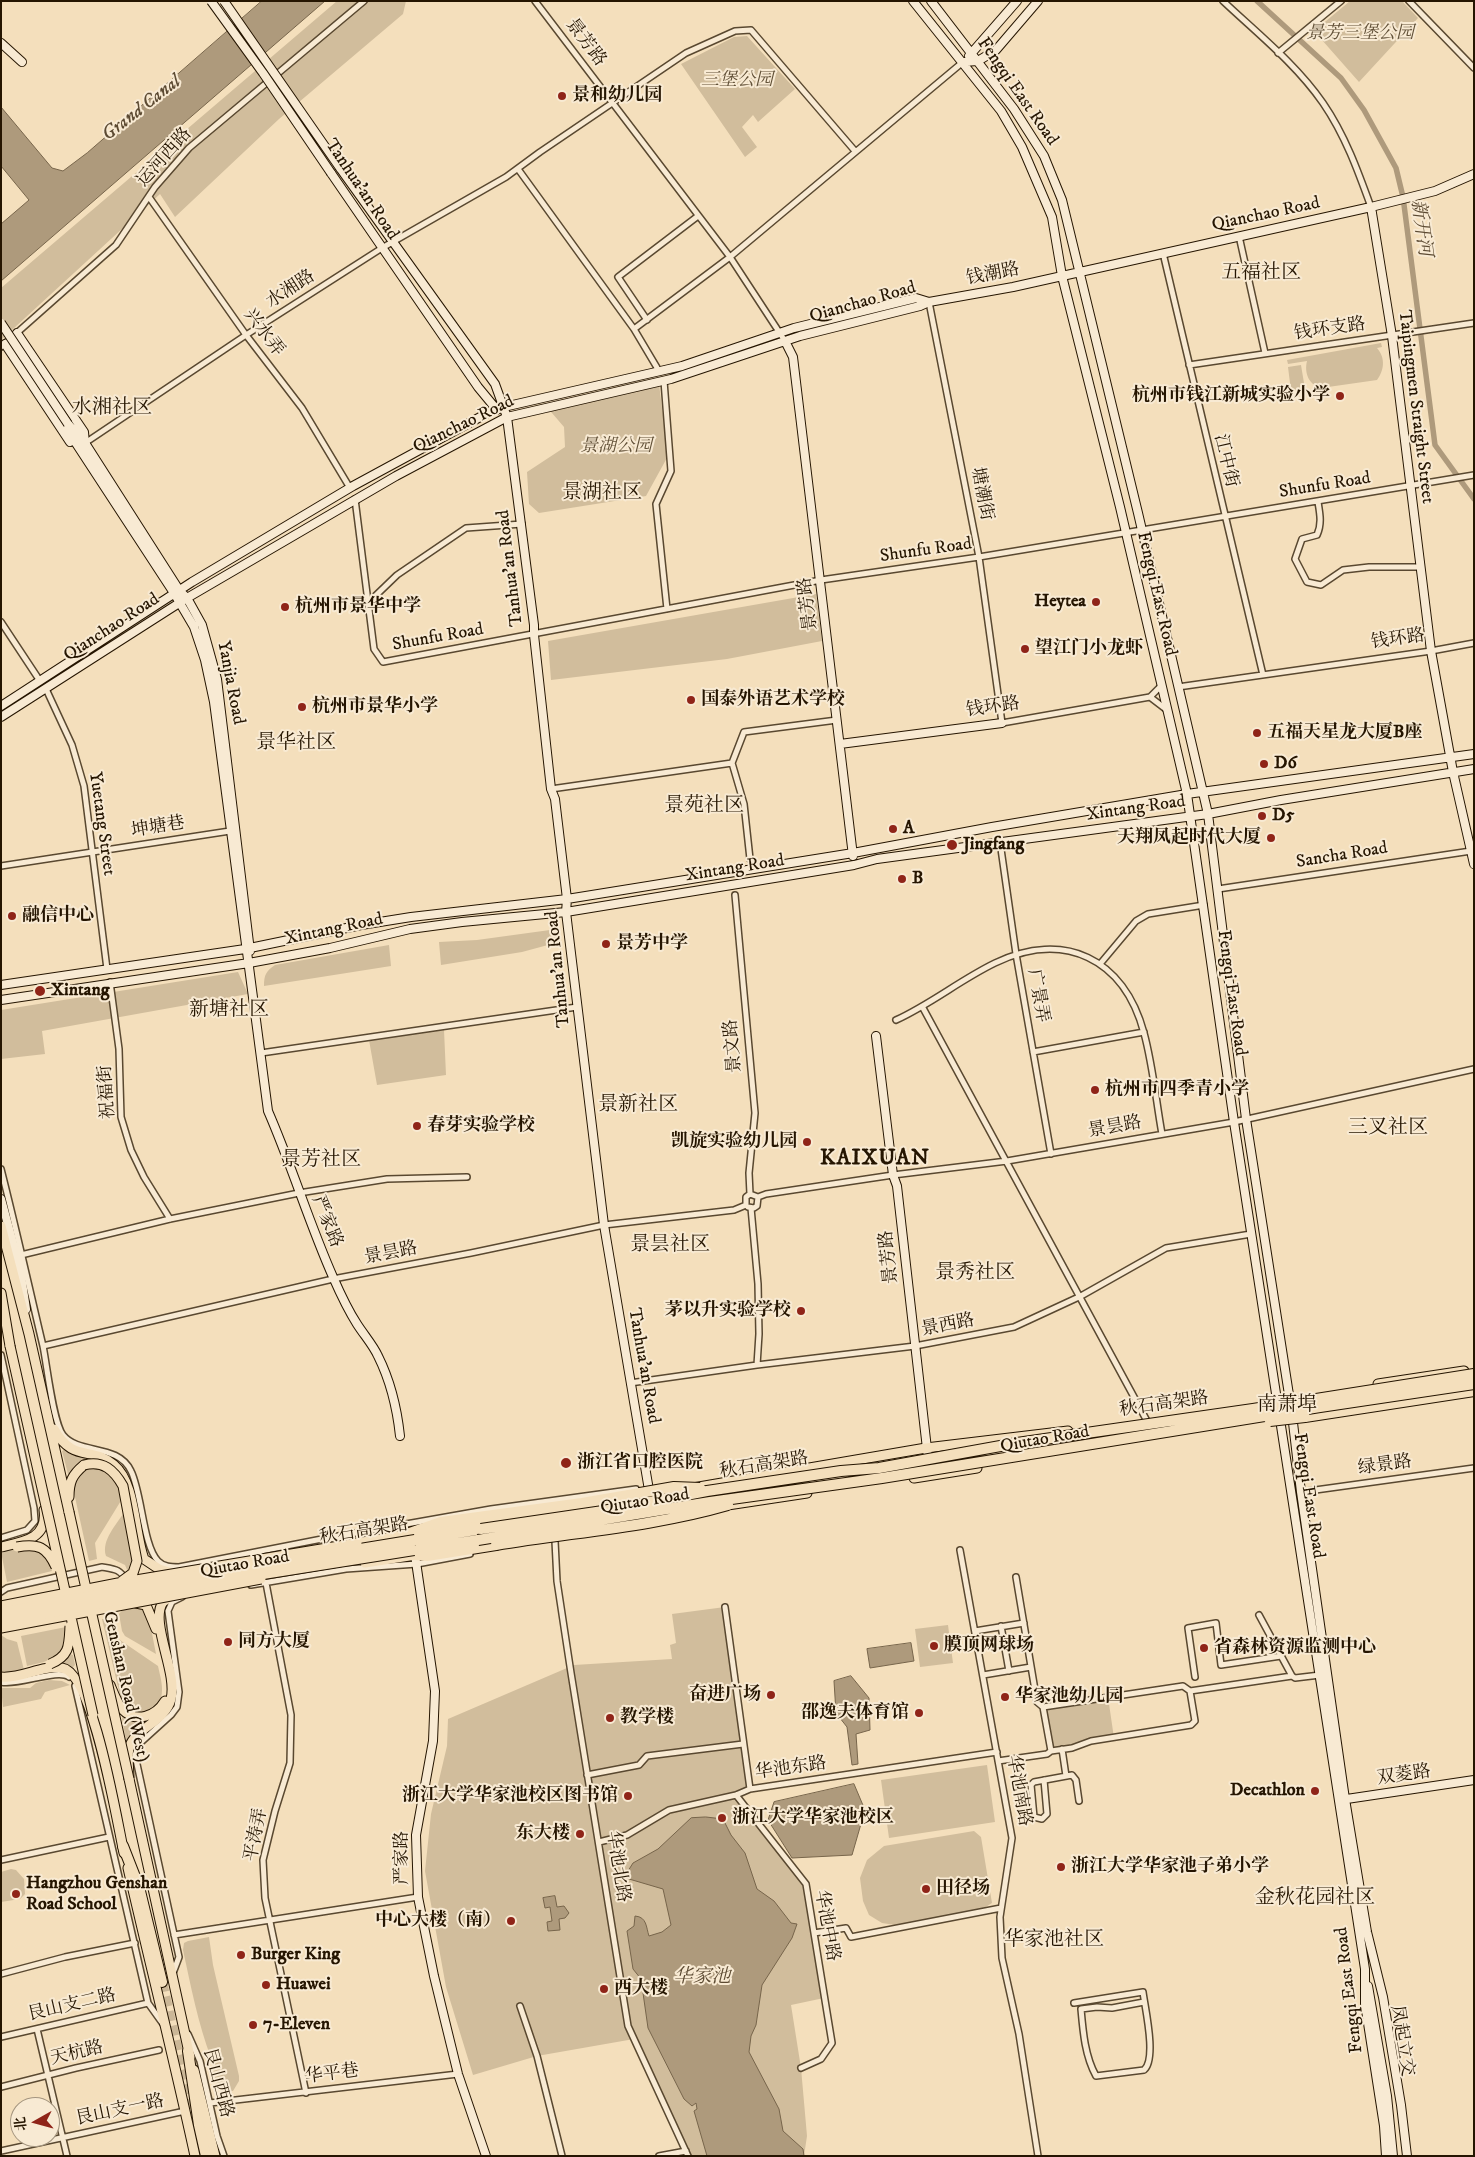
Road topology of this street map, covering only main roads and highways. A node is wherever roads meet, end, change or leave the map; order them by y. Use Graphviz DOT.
graph roads {
  1 [pos="211,1"];
  2 [pos="224,1"];
  3 [pos="913,1"];
  4 [pos="931,1"];
  5 [pos="1017,1"];
  6 [pos="1038,1"];
  7 [pos="1,43"];
  8 [pos="972,53"];
  9 [pos="978,61"];
  10 [pos="22,62"];
  11 [pos="963,62"];
  12 [pos="1474,174"];
  13 [pos="1371,208"];
  14 [pos="1079,273"];
  15 [pos="1062,276"];
  16 [pos="929,302"];
  17 [pos="1,323"];
  18 [pos="17,333"];
  19 [pos="785,341"];
  20 [pos="3,346"];
  21 [pos="499,407"];
  22 [pos="507,417"];
  23 [pos="68,424"];
  24 [pos="85,443"];
  25 [pos="85,457"];
  26 [pos="176,592"];
  27 [pos="187,598"];
  28 [pos="179,602"];
  29 [pos="1,706"];
  30 [pos="1,717"];
  31 [pos="1002,723"];
  32 [pos="840,744"];
  33 [pos="1474,754"];
  34 [pos="1451,758"];
  35 [pos="1474,769"];
  36 [pos="1454,772"];
  37 [pos="1204,793"];
  38 [pos="1187,794"];
  39 [pos="1208,814"];
  40 [pos="1192,816"];
  41 [pos="853,853"];
  42 [pos="1474,864"];
  43 [pos="854,865"];
  44 [pos="567,899"];
  45 [pos="566,912"];
  46 [pos="248,948"];
  47 [pos="249,963"];
  48 [pos="1,985"];
  49 [pos="1,1000"];
  50 [pos="876,1036"];
  51 [pos="1,1198"];
  52 [pos="1,1226"];
  53 [pos="1,1293"];
  54 [pos="1,1318"];
  55 [pos="29,1334"];
  56 [pos="10,1346"];
  57 [pos="1474,1368"];
  58 [pos="1474,1374"];
  59 [pos="1385,1387"];
  60 [pos="1474,1388"];
  61 [pos="1290,1399"];
  62 [pos="1278,1401"];
  63 [pos="1292,1414"];
  64 [pos="1280,1417"];
  65 [pos="49,1421"];
  66 [pos="400,1436"];
  67 [pos="926,1448"];
  68 [pos="38,1470"];
  69 [pos="930,1475"];
  70 [pos="729,1488"];
  71 [pos="649,1491"];
  72 [pos="762,1495"];
  73 [pos="69,1512"];
  74 [pos="654,1517"];
  75 [pos="404,1535"];
  76 [pos="1,1549"];
  77 [pos="416,1559"];
  78 [pos="178,1574"];
  79 [pos="64,1584"];
  80 [pos="124,1585"];
  81 [pos="181,1595"];
  82 [pos="133,1603"];
  83 [pos="1,1606"];
  84 [pos="1,1613"];
  85 [pos="71,1613"];
  86 [pos="1,1623"];
  87 [pos="1,1628"];
  88 [pos="1,1672"];
  89 [pos="1,1677"];
  90 [pos="106,1677"];
  91 [pos="93,1715"];
  92 [pos="129,1779"];
  93 [pos="1474,1780"];
  94 [pos="1341,1800"];
  95 [pos="123,1846"];
  96 [pos="1367,1932"];
  97 [pos="1365,1969"];
  98 [pos="162,1982"];
  99 [pos="1376,2003"];
  100 [pos="188,2051"];
  101 [pos="195,2156"];
  102 [pos="206,2156"];
  103 [pos="216,2156"];
  104 [pos="486,2156"];
  105 [pos="1386,2156"];
  106 [pos="1393,2156"];
  107 [pos="1402,2156"];
  108 [pos="1406,2156"];
  1 -- 21 [label="main road, Tanhua'an Road, bridge"];
  2 -- 21 [label="main road, Tanhua'an Road, bridge"];
  3 -- 11 [label="main road, Fengqi East Road"];
  4 -- 8 [label="main road, Fengqi East Road"];
  5 -- 8 [label="main road"];
  6 -- 9 [label="main road"];
  7 -- 10 [label="main road"];
  8 -- 9 [label="main road, Fengqi East Road"];
  8 -- 11 [label="main road"];
  9 -- 11 [label="main road"];
  9 -- 14 [label="main road, Fengqi East Road"];
  11 -- 15 [label="main road, Fengqi East Road"];
  12 -- 13 [label="main road, Qianchao Road"];
  13 -- 14 [label="main road, Qianchao Road"];
  13 -- 34 [label="main road, Taipingmen Straight Street"];
  14 -- 15 [label="main road, Qianchao Road"];
  14 -- 37 [label="main road, Fengqi East Road"];
  15 -- 16 [label="main road, 钱潮路"];
  15 -- 38 [label="main road, Fengqi East Road"];
  16 -- 19 [label="main road, Qianchao Road"];
  16 -- 21 [label="main road, Qianchao Road"];
  17 -- 23 [label="main road, Yanjia Road, bridge"];
  18 -- 24 [label="main road, Yanjia Road"];
  19 -- 22 [label="main road, Qianchao Road"];
  19 -- 32 [label="main road, 景芳路"];
  20 -- 25 [label="main road, Yanjia Road"];
  21 -- 22 [label="main road, Tanhua'an Road"];
  21 -- 26 [label="main road, Qianchao Road"];
  22 -- 27 [label="main road, Qianchao Road"];
  22 -- 44 [label="main road, Tanhua'an Road"];
  23 -- 24 [label="main road, Yanjia Road"];
  23 -- 25 [label="main road, Yanjia Road"];
  24 -- 26 [label="main road, Yanjia Road"];
  25 -- 26 [label="main road, Yanjia Road"];
  26 -- 27 [label="main road, Yanjia Road"];
  26 -- 28 [label="main road, Yanjia Road"];
  26 -- 29 [label="main road, Qianchao Road"];
  27 -- 28 [label="main road, Qianchao Road"];
  27 -- 46 [label="main road, Yanjia Road"];
  28 -- 30 [label="main road, Qianchao Road"];
  28 -- 46 [label="main road, Yanjia Road"];
  31 -- 32 [label="main road, 钱环路"];
  32 -- 41 [label="main road, 景芳路"];
  33 -- 34 [label="main road, Xintang Road"];
  34 -- 36 [label="main road, Taipingmen Straight Street"];
  34 -- 37 [label="main road, Xintang Road"];
  35 -- 36 [label="main road, Xintang Road"];
  36 -- 39 [label="main road, Xintang Road"];
  36 -- 42 [label="main road, Taipingmen Straight Street"];
  37 -- 38 [label="main road, Xintang Road"];
  37 -- 39 [label="main road, Fengqi East Road"];
  38 -- 40 [label="main road, Fengqi East Road"];
  38 -- 41 [label="main road, Xintang Road"];
  39 -- 40 [label="main road, Xintang Road"];
  39 -- 61 [label="main road, Fengqi East Road"];
  40 -- 43 [label="main road, Xintang Road"];
  40 -- 62 [label="main road, Fengqi East Road"];
  41 -- 43 [label="main road, 景芳路"];
  41 -- 44 [label="main road, Xintang Road"];
  43 -- 45 [label="main road, Xintang Road"];
  44 -- 45 [label="main road, Tanhua'an Road"];
  44 -- 46 [label="main road, Xintang Road"];
  45 -- 47 [label="main road, Xintang Road"];
  45 -- 71 [label="main road, Tanhua'an Road"];
  46 -- 47 [label="main road, 严家路"];
  46 -- 48 [label="main road, Xintang Road"];
  47 -- 49 [label="main road, Xintang Road"];
  47 -- 66 [label="main road, 严家路"];
  50 -- 67 [label="main road, 景芳路"];
  51 -- 55 [label="main road"];
  52 -- 55 [label="main road, Genshan Road (West)"];
  53 -- 56 [label="main road, Genshan Road (West)"];
  54 -- 56 [label="main road"];
  55 -- 65 [label="main road, Genshan Road (West)"];
  56 -- 68 [label="main road, Genshan Road (West), bridge"];
  57 -- 59 [label="highway, bridge"];
  57 -- 61 [label="main road, Qiutao Road"];
  58 -- 59 [label="highway, 秋石高架路, bridge"];
  59 -- 70 [label="highway, 秋石高架路, bridge"];
  60 -- 63 [label="main road, Qiutao Road"];
  60 -- 72 [label="highway, 秋石高架路, bridge"];
  61 -- 62 [label="main road, Qiutao Road"];
  61 -- 63 [label="main road, Fengqi East Road"];
  62 -- 64 [label="main road, Fengqi East Road"];
  62 -- 67 [label="main road, Qiutao Road"];
  63 -- 64 [label="main road, Qiutao Road"];
  63 -- 94 [label="main road, Fengqi East Road"];
  64 -- 69 [label="main road, Qiutao Road"];
  64 -- 94 [label="main road, Fengqi East Road"];
  65 -- 73 [label="main road, Genshan Road (West)"];
  65 -- 78 [label="main road, bridge"];
  67 -- 69 [label="main road, 景芳路"];
  67 -- 71 [label="main road, Qiutao Road"];
  68 -- 76 [label="main road, bridge"];
  68 -- 79 [label="main road, Genshan Road (West), bridge"];
  69 -- 74 [label="main road, Qiutao Road"];
  70 -- 75 [label="highway, bridge"];
  70 -- 84 [label="highway, 秋石高架路, bridge"];
  71 -- 74 [label="main road, Tanhua'an Road"];
  71 -- 75 [label="main road, Qiutao Road"];
  72 -- 77 [label="highway, bridge"];
  72 -- 86 [label="highway, 秋石高架路, bridge"];
  73 -- 80 [label="main road, bridge"];
  73 -- 90 [label="main road, Genshan Road (West), bridge"];
  74 -- 77 [label="main road, Qiutao Road"];
  75 -- 78 [label="main road, Qiutao Road, bridge"];
  76 -- 79 [label="main road, bridge"];
  77 -- 81 [label="main road, Qiutao Road, bridge"];
  77 -- 104 [label="main road, 严家路"];
  78 -- 80 [label="main road, Qiutao Road, bridge"];
  79 -- 85 [label="main road, Genshan Road (West), bridge"];
  80 -- 83 [label="main road, Qiutao Road, bridge"];
  81 -- 82 [label="main road, Qiutao Road, bridge"];
  81 -- 92 [label="main road, bridge"];
  82 -- 87 [label="main road, Qiutao Road, bridge"];
  82 -- 90 [label="main road, bridge"];
  85 -- 88 [label="main road, bridge"];
  85 -- 91 [label="main road, Genshan Road (West), bridge"];
  89 -- 91 [label="main road, bridge"];
  90 -- 92 [label="main road, Genshan Road (West), bridge"];
  91 -- 95 [label="main road, Genshan Road (West)"];
  92 -- 100 [label="main road, Genshan Road (West)"];
  93 -- 94 [label="main road, 双菱路"];
  94 -- 96 [label="main road, Fengqi East Road"];
  94 -- 97 [label="main road, Fengqi East Road"];
  95 -- 98 [label="highway"];
  95 -- 101 [label="main road, Genshan Road (West)"];
  96 -- 99 [label="main road, 凤起立交"];
  96 -- 108 [label="main road, Fengqi East Road"];
  97 -- 99 [label="main road, 凤起立交"];
  97 -- 105 [label="main road, Fengqi East Road"];
  99 -- 106 [label="main road, 凤起立交"];
  99 -- 107 [label="main road, 凤起立交"];
  100 -- 102 [label="highway"];
  100 -- 103 [label="main road, Genshan Road (West)"];
}
